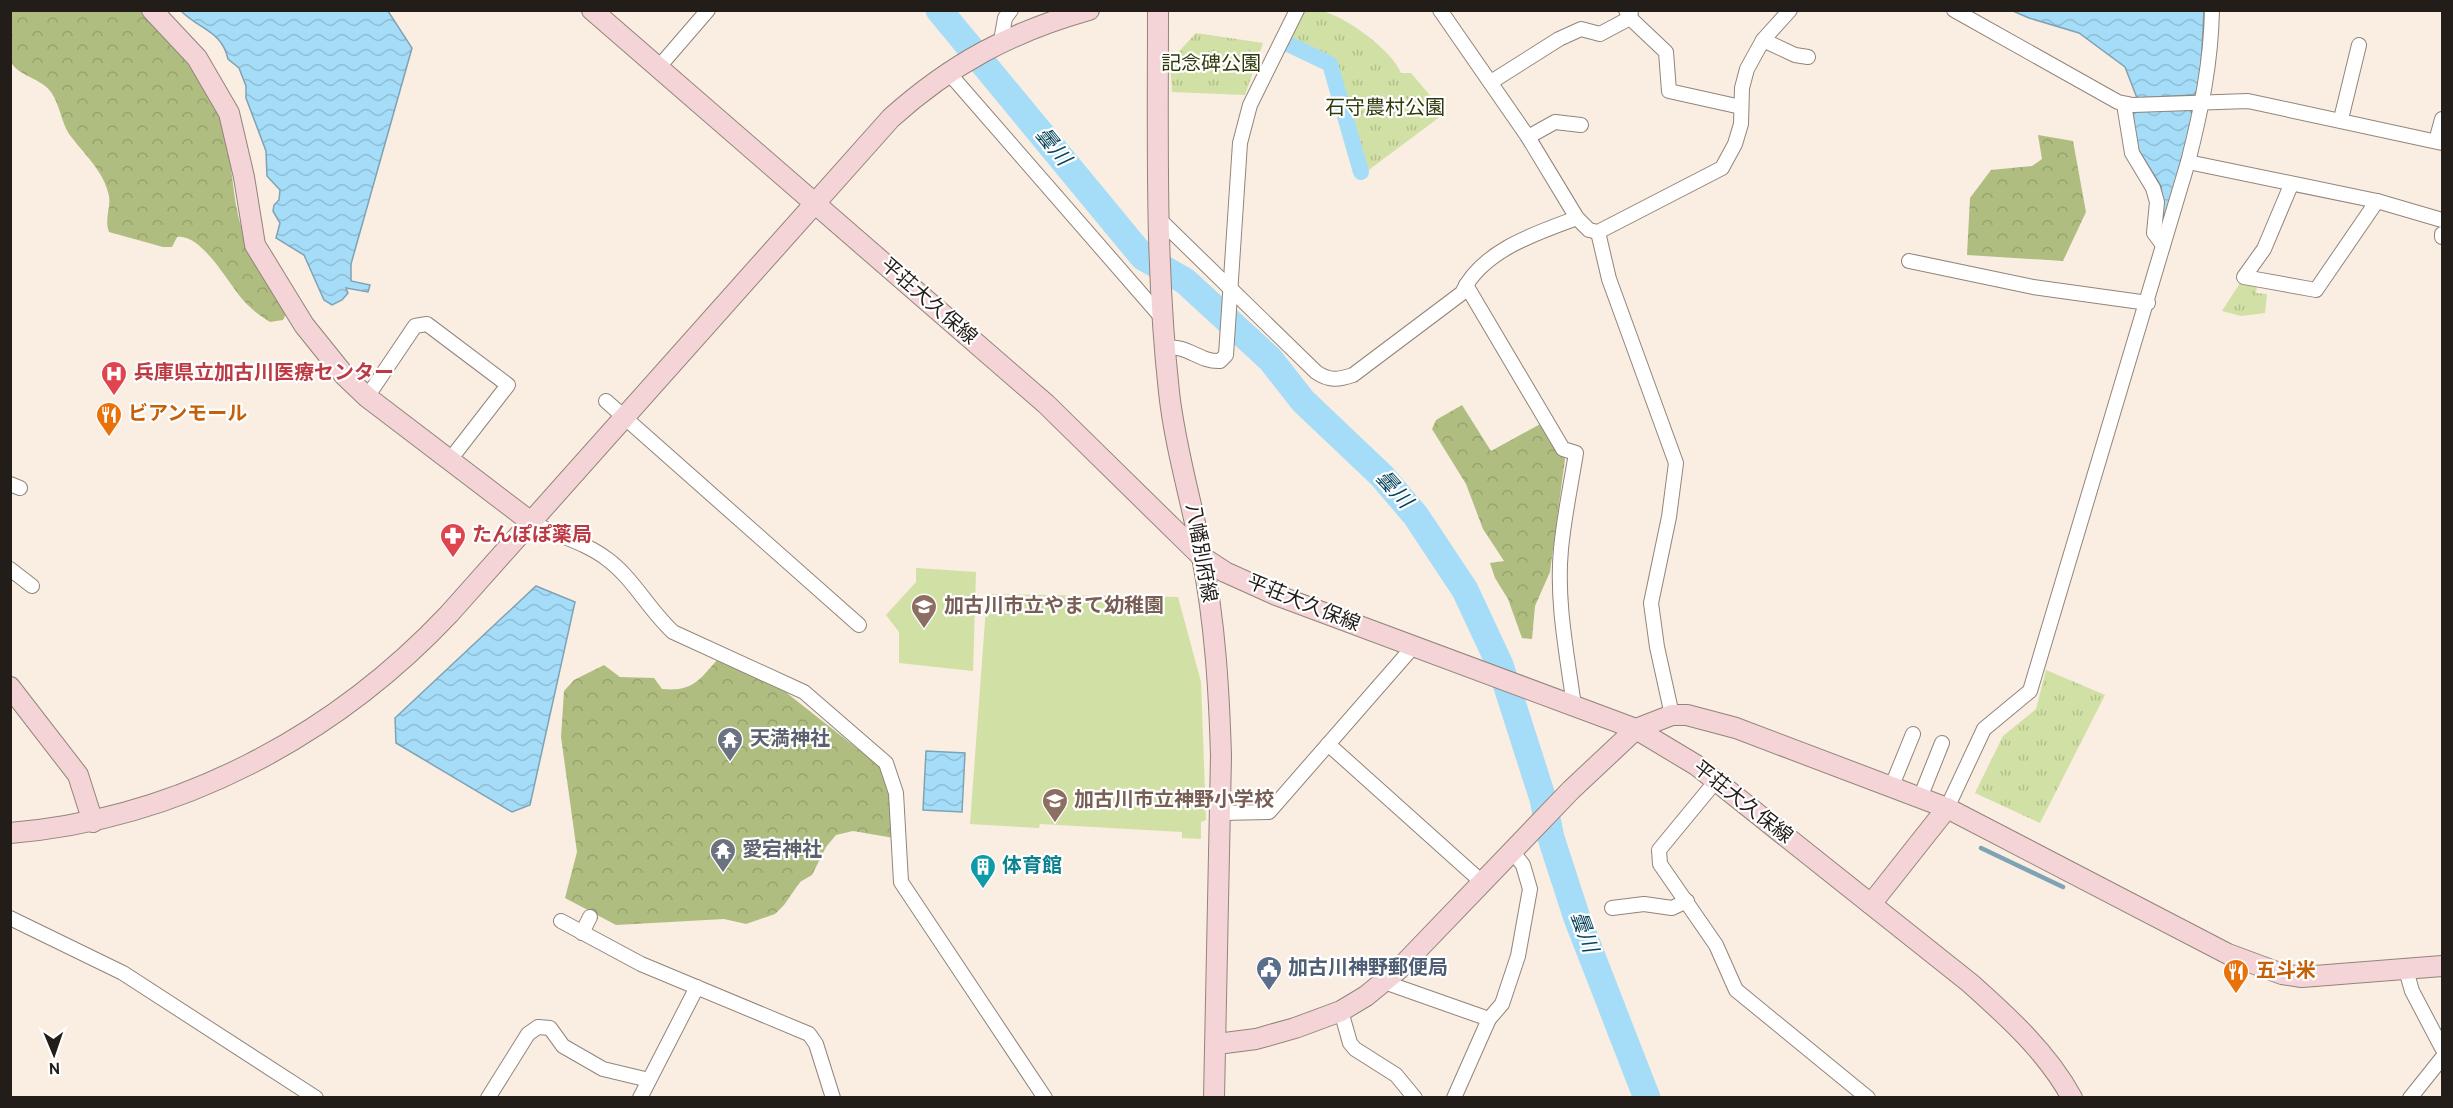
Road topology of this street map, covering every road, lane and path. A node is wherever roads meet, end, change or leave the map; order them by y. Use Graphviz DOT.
graph roads {
  1 [pos="152,10"];
  2 [pos="592,10"];
  3 [pos="708,10"];
  4 [pos="1011,10"];
  5 [pos="1089,10"];
  6 [pos="1158,10"];
  7 [pos="1297,10"];
  8 [pos="1440,10"];
  9 [pos="1790,10"];
  10 [pos="1954,10"];
  11 [pos="2212,10"];
  12 [pos="1629,13"];
  13 [pos="1763,40"];
  14 [pos="1001,41"];
  15 [pos="2359,45"];
  16 [pos="1808,57"];
  17 [pos="658,68"];
  18 [pos="948,72"];
  19 [pos="1491,82"];
  20 [pos="2204,101"];
  21 [pos="2124,104"];
  22 [pos="1741,108"];
  23 [pos="2341,119"];
  24 [pos="2442,119"];
  25 [pos="1581,125"];
  26 [pos="1528,137"];
  27 [pos="2439,142"];
  28 [pos="2188,162"];
  29 [pos="2291,185"];
  30 [pos="2377,201"];
  31 [pos="813,204"];
  32 [pos="1158,218"];
  33 [pos="1576,218"];
  34 [pos="2442,220"];
  35 [pos="1598,232"];
  36 [pos="2163,245"];
  37 [pos="1909,261"];
  38 [pos="1466,285"];
  39 [pos="1232,288"];
  40 [pos="2148,303"];
  41 [pos="1163,319"];
  42 [pos="1165,348"];
  43 [pos="367,396"];
  44 [pos="606,401"];
  45 [pos="622,417"];
  46 [pos="449,461"];
  47 [pos="531,522"];
  48 [pos="1203,557"];
  49 [pos="10,569"];
  50 [pos="32,586"];
  51 [pos="859,625"];
  52 [pos="1413,647"];
  53 [pos="10,687"];
  54 [pos="1571,704"];
  55 [pos="1672,715"];
  56 [pos="1636,729"];
  57 [pos="1913,734"];
  58 [pos="1942,743"];
  59 [pos="1328,744"];
  60 [pos="1715,782"];
  61 [pos="1891,788"];
  62 [pos="1920,798"];
  63 [pos="1947,808"];
  64 [pos="1220,813"];
  65 [pos="93,822"];
  66 [pos="10,833"];
  67 [pos="1518,847"];
  68 [pos="1483,883"];
  69 [pos="1687,901"];
  70 [pos="1871,904"];
  71 [pos="1612,908"];
  72 [pos="590,917"];
  73 [pos="10,918"];
  74 [pos="561,921"];
  75 [pos="582,933"];
  76 [pos="2442,966"];
  77 [pos="2406,970"];
  78 [pos="1384,982"];
  79 [pos="697,987"];
  80 [pos="1341,1011"];
  81 [pos="1489,1019"];
  82 [pos="1217,1044"];
  83 [pos="2442,1048"];
  84 [pos="2442,1058"];
  85 [pos="649,1080"];
  86 [pos="316,1098"];
  87 [pos="488,1098"];
  88 [pos="640,1098"];
  89 [pos="833,1098"];
  90 [pos="1045,1098"];
  91 [pos="1214,1098"];
  92 [pos="1415,1098"];
  93 [pos="1454,1098"];
  94 [pos="1868,1098"];
  95 [pos="2072,1098"];
  96 [pos="2410,1098"];
  1 -- 43 [label="street"];
  2 -- 17 [label="street, 平荘大久保線"];
  3 -- 17 [label="street"];
  4 -- 14 [label="street"];
  5 -- 14 [label="street"];
  6 -- 32 [label="street, 八幡別府線"];
  7 -- 39 [label="street"];
  8 -- 19 [label="street"];
  9 -- 13 [label="street"];
  10 -- 21 [label="street"];
  11 -- 20 [label="street"];
  12 -- 19 [label="street"];
  12 -- 22 [label="street"];
  13 -- 16 [label="street"];
  13 -- 22 [label="street"];
  14 -- 18 [label="street"];
  15 -- 23 [label="street"];
  17 -- 31 [label="street, 平荘大久保線"];
  18 -- 31 [label="street"];
  18 -- 41 [label="street"];
  19 -- 26 [label="street"];
  20 -- 21 [label="street"];
  20 -- 23 [label="street"];
  20 -- 28 [label="street"];
  21 -- 36 [label="street"];
  22 -- 35 [label="street"];
  23 -- 27 [label="street"];
  24 -- 27 [label="street"];
  25 -- 26 [label="street"];
  26 -- 33 [label="street"];
  28 -- 29 [label="street"];
  28 -- 36 [label="street"];
  29 -- 30 [label="street"];
  29 -- 30 [label="street"];
  30 -- 34 [label="street"];
  31 -- 45 [label="street"];
  31 -- 48 [label="street, 平荘大久保線"];
  32 -- 39 [label="street"];
  32 -- 41 [label="street, 八幡別府線"];
  33 -- 35 [label="street"];
  33 -- 38 [label="street"];
  35 -- 55 [label="street"];
  36 -- 40 [label="street"];
  37 -- 40 [label="street"];
  38 -- 39 [label="street"];
  38 -- 54 [label="street"];
  39 -- 42 [label="street"];
  40 -- 63 [label="street"];
  41 -- 42 [label="street, 八幡別府線"];
  42 -- 48 [label="street, 八幡別府線"];
  43 -- 46 [label="street"];
  43 -- 46 [label="street"];
  44 -- 45 [label="street"];
  45 -- 47 [label="street"];
  45 -- 51 [label="street"];
  46 -- 47 [label="street"];
  47 -- 65 [label="street"];
  47 -- 90 [label="street"];
  48 -- 52 [label="street, 平荘大久保線"];
  48 -- 64 [label="street, 八幡別府線"];
  49 -- 50 [label="street"];
  52 -- 54 [label="street, 平荘大久保線"];
  52 -- 59 [label="street"];
  53 -- 65 [label="street"];
  54 -- 56 [label="street, 平荘大久保線"];
  55 -- 56 [label="street"];
  55 -- 61 [label="street"];
  56 -- 60 [label="street, 平荘大久保線"];
  56 -- 67 [label="street"];
  57 -- 61 [label="street"];
  58 -- 62 [label="street"];
  59 -- 64 [label="street"];
  59 -- 68 [label="street"];
  60 -- 69 [label="street"];
  60 -- 70 [label="street, 平荘大久保線"];
  61 -- 62 [label="street"];
  62 -- 63 [label="street"];
  63 -- 70 [label="street"];
  63 -- 77 [label="street"];
  64 -- 82 [label="street, 八幡別府線"];
  65 -- 66 [label="street"];
  67 -- 68 [label="street"];
  67 -- 81 [label="street"];
  68 -- 78 [label="street"];
  69 -- 71 [label="street"];
  69 -- 94 [label="street"];
  70 -- 95 [label="street, 平荘大久保線"];
  72 -- 75 [label="street"];
  73 -- 86 [label="street"];
  74 -- 75 [label="street"];
  75 -- 79 [label="street"];
  76 -- 77 [label="street"];
  77 -- 83 [label="street"];
  78 -- 80 [label="street"];
  78 -- 81 [label="street"];
  79 -- 85 [label="street"];
  79 -- 89 [label="street"];
  80 -- 82 [label="street"];
  80 -- 92 [label="street"];
  81 -- 93 [label="street"];
  82 -- 91 [label="street, 八幡別府線"];
  84 -- 96 [label="street"];
  85 -- 87 [label="street"];
  85 -- 88 [label="street"];
}
